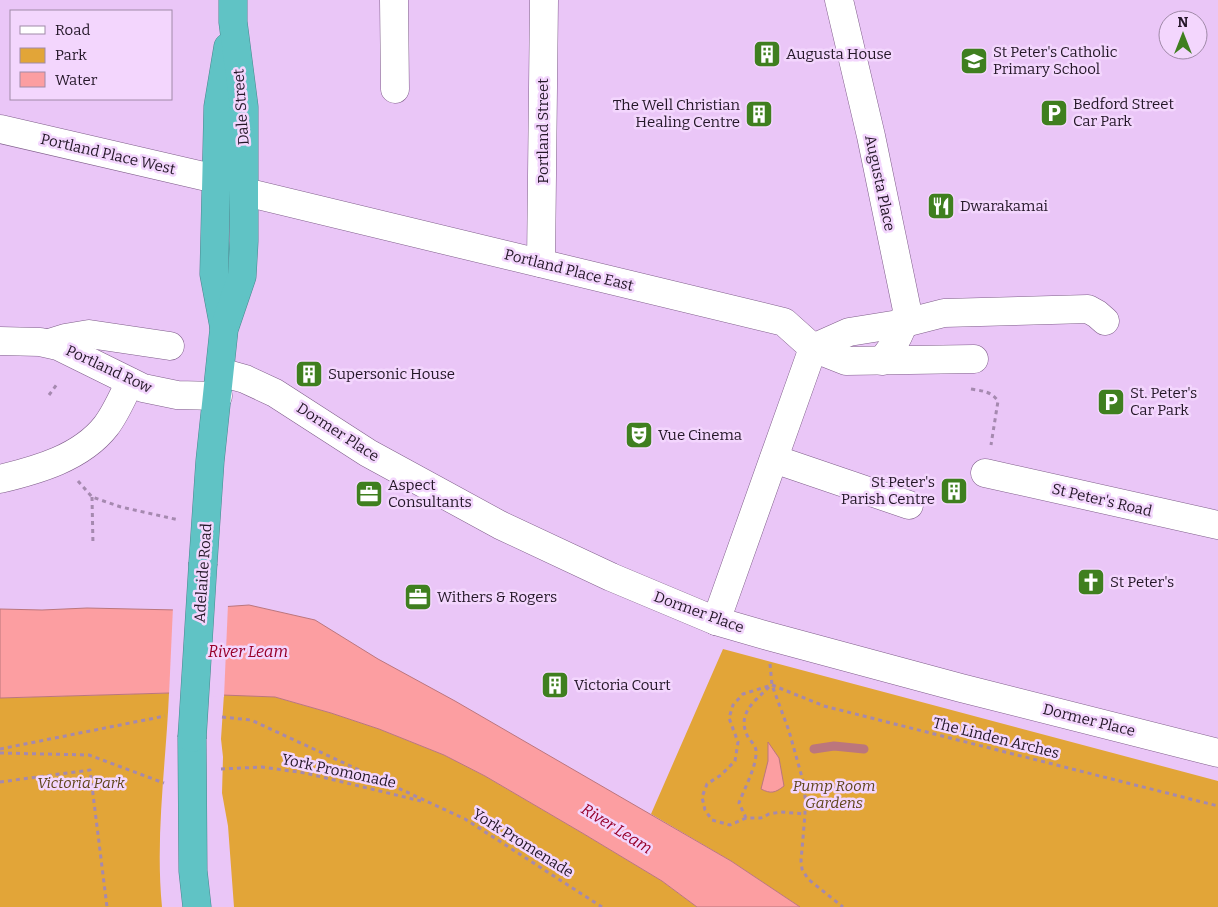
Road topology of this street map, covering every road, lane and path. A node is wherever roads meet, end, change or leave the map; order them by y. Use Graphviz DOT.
graph roads {
  1 [pos="394,0"];
  2 [pos="544,0"];
  3 [pos="839,0"];
  4 [pos="233,11"];
  5 [pos="394,89"];
  6 [pos="0,129"];
  7 [pos="216,179"];
  8 [pos="245,192"];
  9 [pos="542,263"];
  10 [pos="1104,321"];
  11 [pos="904,322"];
  12 [pos="224,329"];
  13 [pos="0,341"];
  14 [pos="49,343"];
  15 [pos="170,346"];
  16 [pos="813,348"];
  17 [pos="974,359"];
  18 [pos="882,361"];
  19 [pos="130,382"];
  20 [pos="57,384"];
  21 [pos="219,384"];
  22 [pos="963,388"];
  23 [pos="49,395"];
  24 [pos="774,459"];
  25 [pos="60,460"];
  26 [pos="988,462"];
  27 [pos="0,479"];
  28 [pos="92,497"];
  29 [pos="909,505"];
  30 [pos="183,521"];
  31 [pos="1218,526"];
  32 [pos="92,545"];
  33 [pos="716,621"];
  34 [pos="770,664"];
  35 [pos="772,685"];
  36 [pos="168,715"];
  37 [pos="222,717"];
  38 [pos="0,751"];
  39 [pos="1218,753"];
  40 [pos="214,769"];
  41 [pos="0,782"];
  42 [pos="170,782"];
  43 [pos="428,803"];
  44 [pos="1218,806"];
  45 [pos="805,814"];
  46 [pos="746,818"];
  47 [pos="107,907"];
  48 [pos="197,907"];
  49 [pos="602,907"];
  50 [pos="843,907"];
  1 -- 5 [label="street"];
  2 -- 9 [label="street, Portland Street"];
  3 -- 11 [label="street, Augusta Place"];
  4 -- 7 [label="highway, Dale Street"];
  4 -- 8 [label="highway, Dale Street"];
  6 -- 7 [label="street, Portland Place West"];
  7 -- 12 [label="highway, Adelaide Road"];
  8 -- 9 [label="street, Portland Place East"];
  8 -- 12 [label="highway, Adelaide Road"];
  9 -- 16 [label="street, Portland Place East"];
  10 -- 11 [label="street"];
  11 -- 16 [label="street"];
  11 -- 18 [label="street, Augusta Place"];
  12 -- 21 [label="highway, Adelaide Road"];
  13 -- 14 [label="street, Portland Row"];
  14 -- 15 [label="street"];
  14 -- 19 [label="street, Portland Row"];
  16 -- 18 [label="street, Portland Place East"];
  16 -- 24 [label="street"];
  17 -- 18 [label="street, Portland Place East"];
  19 -- 21 [label="street, Portland Row"];
  19 -- 25 [label="street"];
  20 -- 23 [label="path"];
  21 -- 33 [label="street, Dormer Place"];
  21 -- 48 [label="highway, Adelaide Road, bridge"];
  22 -- 26 [label="path"];
  24 -- 29 [label="street"];
  24 -- 33 [label="street"];
  25 -- 27 [label="street"];
  25 -- 28 [label="path"];
  26 -- 31 [label="street, St Peter's Road"];
  28 -- 30 [label="path"];
  28 -- 32 [label="path"];
  33 -- 39 [label="street, Dormer Place"];
  34 -- 35 [label="path"];
  35 -- 44 [label="path, The Linden Arches"];
  35 -- 45 [label="path"];
  35 -- 46 [label="path"];
  35 -- 46 [label="path"];
  36 -- 38 [label="path"];
  37 -- 43 [label="path"];
  38 -- 42 [label="path"];
  40 -- 43 [label="path, York Promonade"];
  41 -- 47 [label="path"];
  43 -- 49 [label="path, York Promenade"];
  45 -- 46 [label="path"];
  45 -- 50 [label="path"];
}
